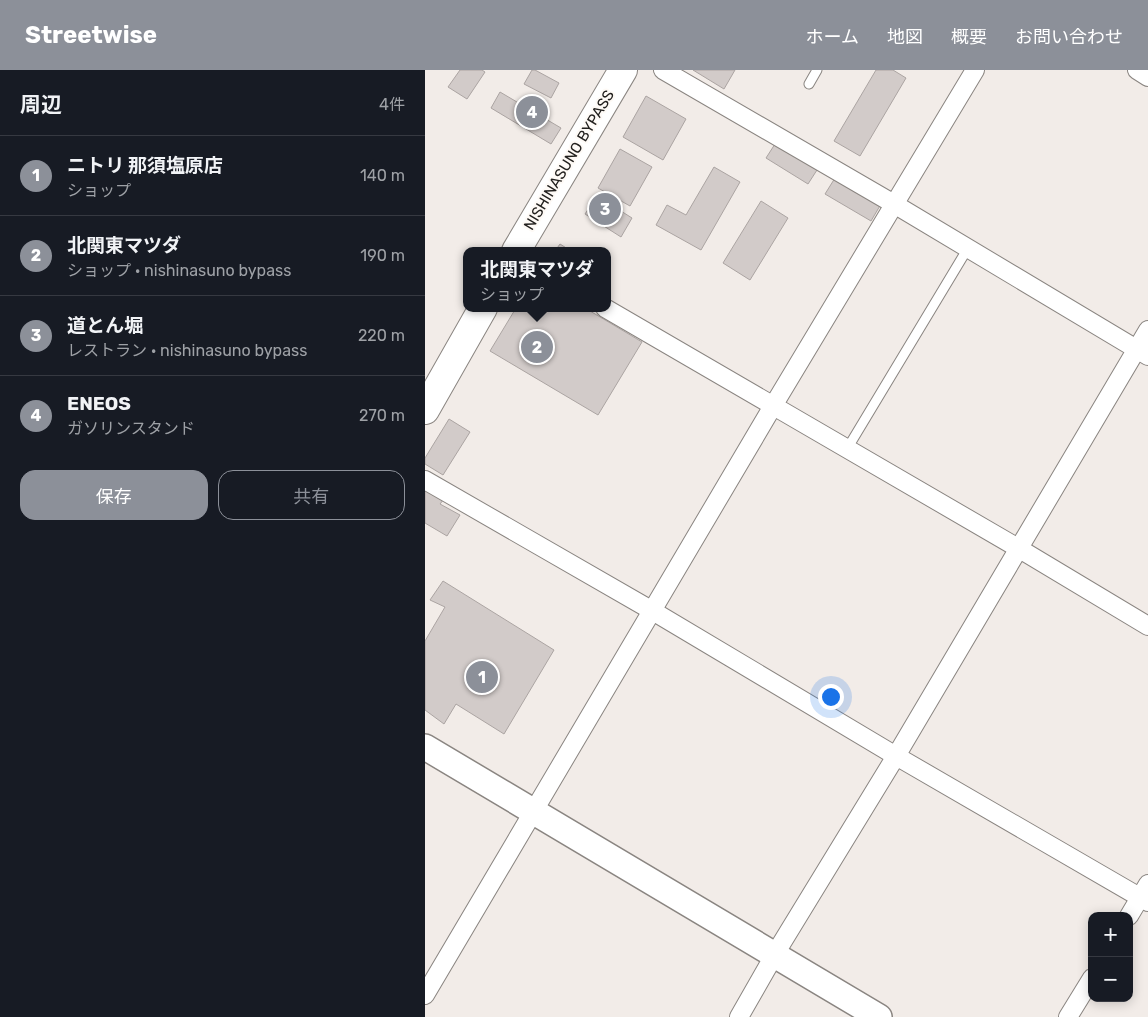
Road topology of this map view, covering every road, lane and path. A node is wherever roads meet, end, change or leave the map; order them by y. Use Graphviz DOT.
graph roads {
  1 [pos="623,70"];
  2 [pos="663,70"];
  3 [pos="817,70"];
  4 [pos="975,70"];
  5 [pos="1137,70"];
  6 [pos="1148,77"];
  7 [pos="809,84"];
  8 [pos="894,204"];
  9 [pos="518,247"];
  10 [pos="968,248"];
  11 [pos="481,312"];
  12 [pos="611,312"];
  13 [pos="1148,330"];
  14 [pos="1142,353"];
  15 [pos="773,406"];
  16 [pos="425,410"];
  17 [pos="847,449"];
  18 [pos="425,480"];
  19 [pos="1018,548"];
  20 [pos="651,610"];
  21 [pos="1148,626"];
  22 [pos="425,747"];
  23 [pos="896,756"];
  24 [pos="535,812"];
  25 [pos="1145,894"];
  26 [pos="1132,912"];
  27 [pos="775,954"];
  28 [pos="1088,985"];
  29 [pos="425,995"];
  30 [pos="739,1017"];
  31 [pos="879,1017"];
  32 [pos="1069,1017"];
  1 -- 9 [label="highway, NISHINASUNO BYPASS"];
  2 -- 8 [label="street"];
  3 -- 7 [label="lane"];
  4 -- 8 [label="street"];
  5 -- 6 [label="street"];
  8 -- 10 [label="street"];
  8 -- 15 [label="street"];
  10 -- 14 [label="street"];
  10 -- 17 [label="lane"];
  11 -- 16 [label="highway"];
  12 -- 15 [label="street"];
  13 -- 14 [label="street"];
  14 -- 19 [label="street"];
  15 -- 17 [label="street"];
  15 -- 20 [label="street"];
  17 -- 19 [label="street"];
  18 -- 20 [label="street"];
  19 -- 21 [label="street"];
  19 -- 23 [label="street"];
  20 -- 23 [label="street"];
  20 -- 24 [label="street"];
  22 -- 24 [label="street"];
  23 -- 25 [label="street"];
  23 -- 27 [label="street"];
  24 -- 27 [label="street"];
  24 -- 29 [label="street"];
  25 -- 26 [label="street"];
  27 -- 30 [label="street"];
  27 -- 31 [label="street"];
  28 -- 32 [label="street"];
}
